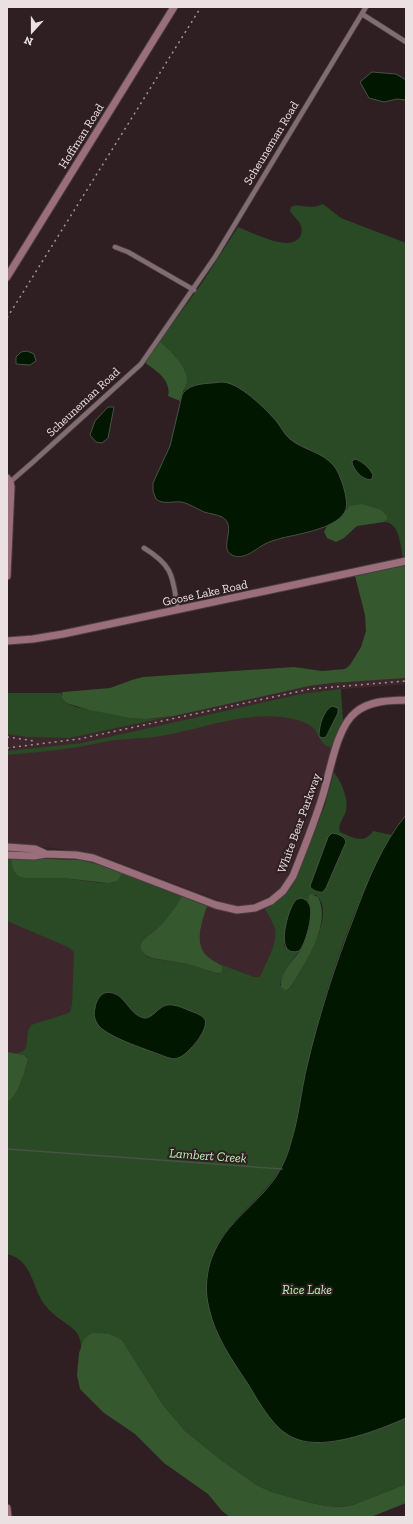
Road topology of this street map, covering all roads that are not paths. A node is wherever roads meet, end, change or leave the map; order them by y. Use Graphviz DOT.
graph roads {
  1 [pos="174,7"];
  2 [pos="366,7"];
  3 [pos="362,14"];
  4 [pos="406,42"];
  5 [pos="115,248"];
  6 [pos="7,277"];
  7 [pos="194,290"];
  8 [pos="8,480"];
  9 [pos="9,490"];
  10 [pos="144,548"];
  11 [pos="406,561"];
  12 [pos="7,576"];
  13 [pos="178,610"];
  14 [pos="7,641"];
  15 [pos="406,700"];
  16 [pos="7,847"];
  17 [pos="46,854"];
  18 [pos="7,856"];
  19 [pos="7,1508"];
  20 [pos="8,1517"];
  1 -- 6 [label="street, Hoffman Road"];
  2 -- 3 [label="street, Scheuneman Road"];
  3 -- 4 [label="street"];
  3 -- 7 [label="street, Scheuneman Road"];
  5 -- 7 [label="street"];
  7 -- 8 [label="street, Scheuneman Road"];
  8 -- 9 [label="street"];
  9 -- 12 [label="street"];
  10 -- 13 [label="street"];
  11 -- 13 [label="street, Goose Lake Road"];
  13 -- 14 [label="street, Goose Lake Road"];
  15 -- 17 [label="street, White Bear Parkway"];
  16 -- 17 [label="street, White Bear Parkway"];
  17 -- 18 [label="street, White Bear Parkway"];
  19 -- 20 [label="street"];
}
